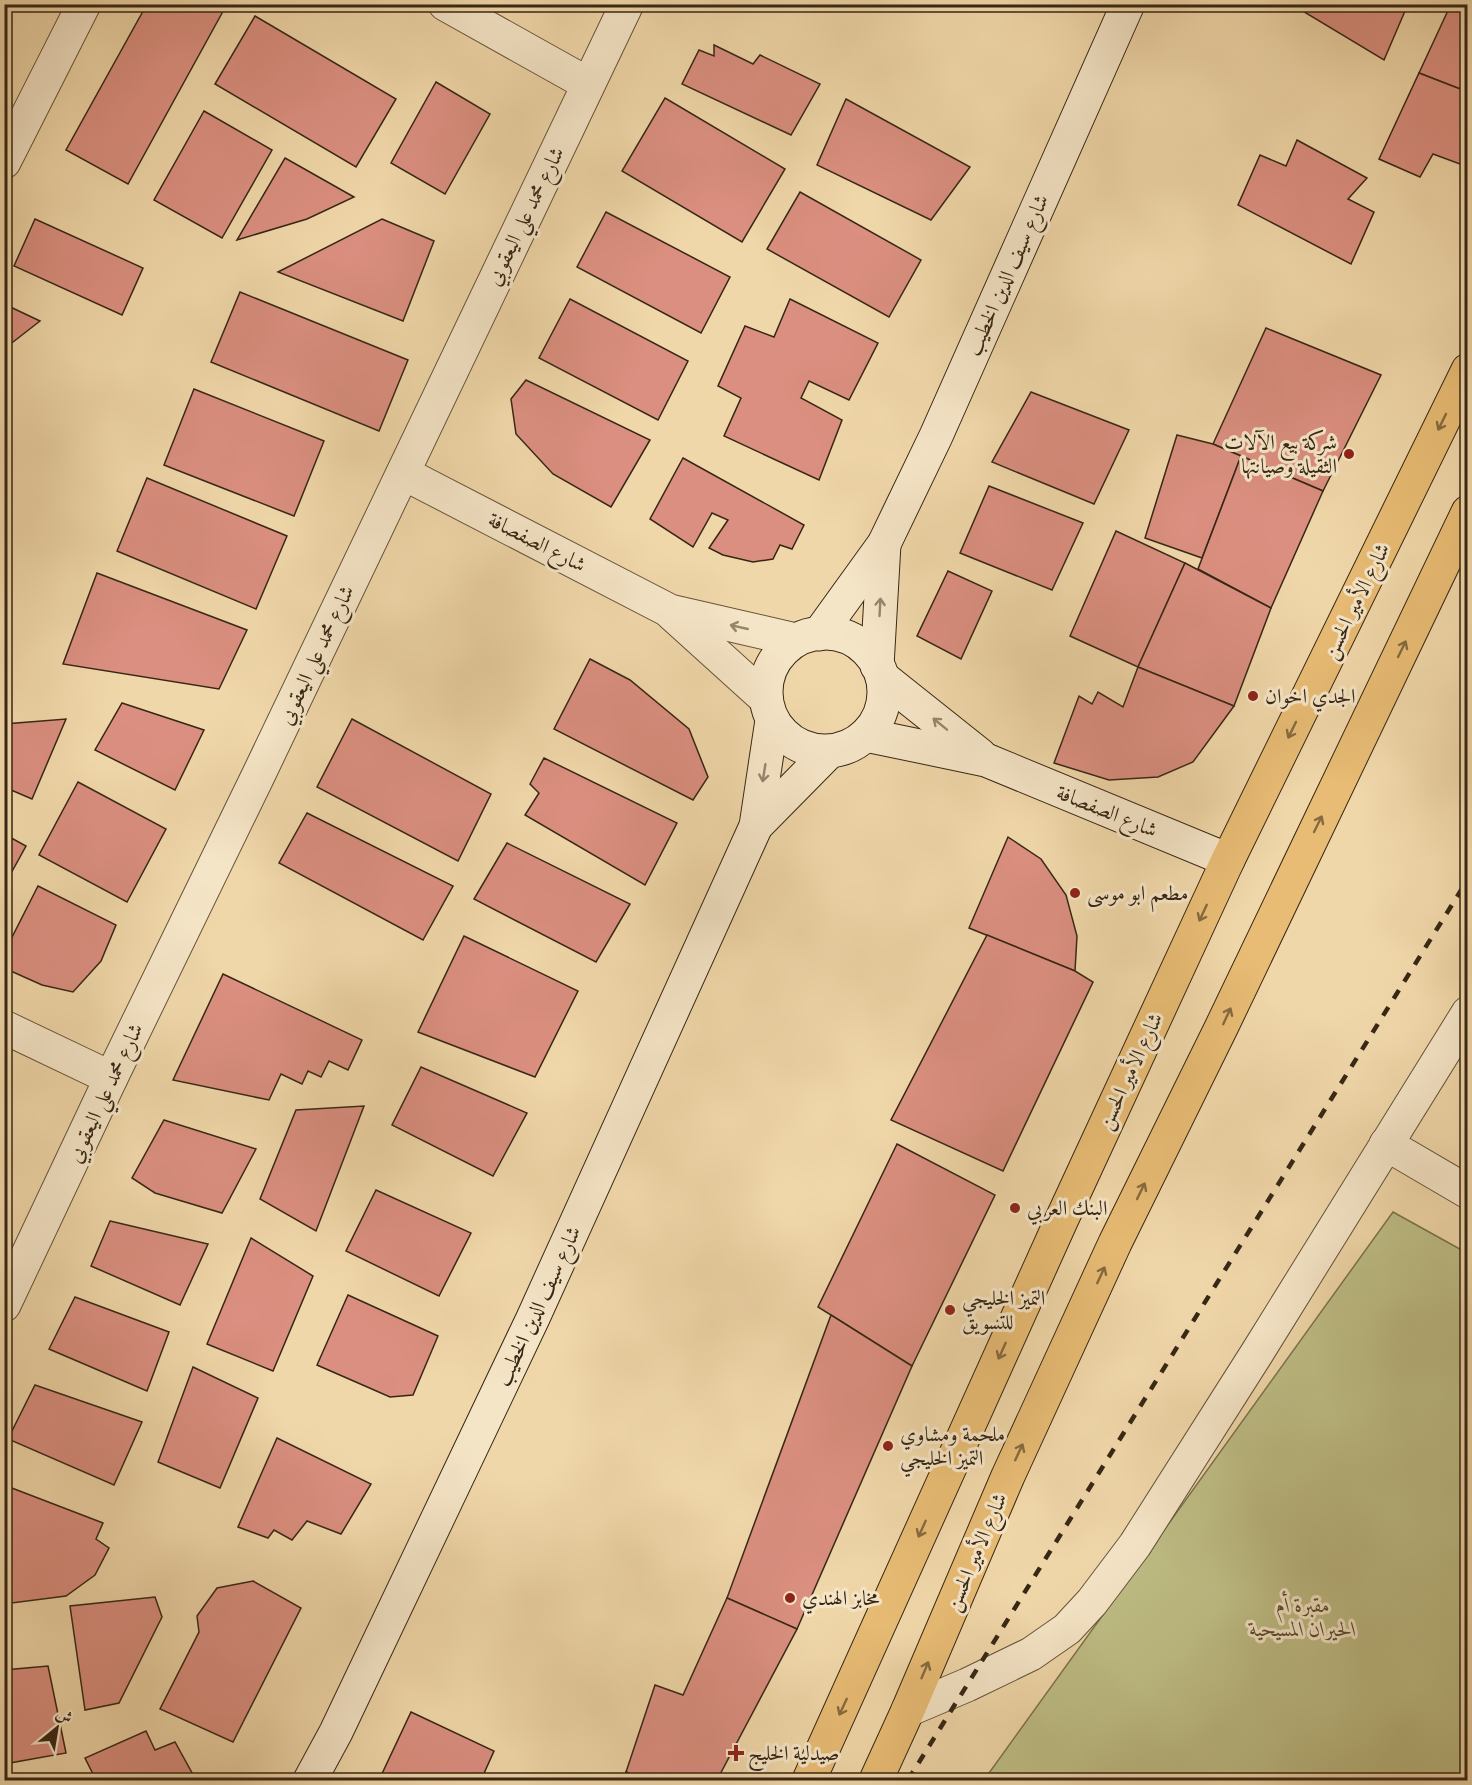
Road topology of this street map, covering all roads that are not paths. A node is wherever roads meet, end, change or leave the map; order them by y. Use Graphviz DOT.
graph roads {
  1 [pos="84,4"];
  2 [pos="445,4"];
  3 [pos="627,4"];
  4 [pos="1128,4"];
  5 [pos="588,84"];
  6 [pos="4,162"];
  7 [pos="1467,370"];
  8 [pos="403,473"];
  9 [pos="1467,512"];
  10 [pos="884,544"];
  11 [pos="670,611"];
  12 [pos="807,637"];
  13 [pos="880,671"];
  14 [pos="769,709"];
  15 [pos="866,735"];
  16 [pos="829,752"];
  17 [pos="986,760"];
  18 [pos="756,826"];
  19 [pos="1228,860"];
  20 [pos="1467,1013"];
  21 [pos="4,1027"];
  22 [pos="111,1078"];
  23 [pos="1386,1144"];
  24 [pos="1467,1192"];
  25 [pos="4,1305"];
  26 [pos="908,1710"];
  27 [pos="310,1780"];
  28 [pos="809,1780"];
  29 [pos="876,1780"];
  1 -- 6 [label="street"];
  2 -- 5 [label="street"];
  3 -- 5 [label="street, شارع محمد علي اليعقوبي"];
  4 -- 10 [label="street, شارع سيف الدين الخطيب"];
  5 -- 8 [label="street, شارع محمد علي اليعقوبي"];
  7 -- 19 [label="highway, شارع الأمير الحسن, one-way"];
  8 -- 11 [label="street, شارع الصفصافة"];
  8 -- 22 [label="street, شارع محمد علي اليعقوبي"];
  26 -- 9 [label="highway, شارع الأمير الحسن, one-way"];
  10 -- 12 [label="street, شارع سيف الدين الخطيب"];
  13 -- 10 [label="street, شارع سيف الدين الخطيب, one-way"];
  12 -- 11 [label="street, شارع الصفصافة, one-way"];
  11 -- 14 [label="street, شارع الصفصافة"];
  12 -- 13 [label="street"];
  12 -- 14 [label="street"];
  13 -- 15 [label="street"];
  17 -- 13 [label="street, شارع الصفصافة, one-way"];
  14 -- 16 [label="street"];
  14 -- 18 [label="street, شارع سيف الدين الخطيب, one-way"];
  15 -- 16 [label="street"];
  15 -- 17 [label="street, شارع الصفصافة"];
  16 -- 18 [label="street, شارع سيف الدين الخطيب"];
  17 -- 19 [label="street, شارع الصفصافة"];
  18 -- 27 [label="street, شارع سيف الدين الخطيب"];
  19 -- 28 [label="highway, شارع الأمير الحسن, one-way"];
  20 -- 23 [label="street"];
  21 -- 22 [label="street"];
  22 -- 25 [label="street, شارع محمد علي اليعقوبي"];
  23 -- 24 [label="street"];
  23 -- 26 [label="street"];
  26 -- 29 [label="highway, شارع الأمير الحسن"];
}
